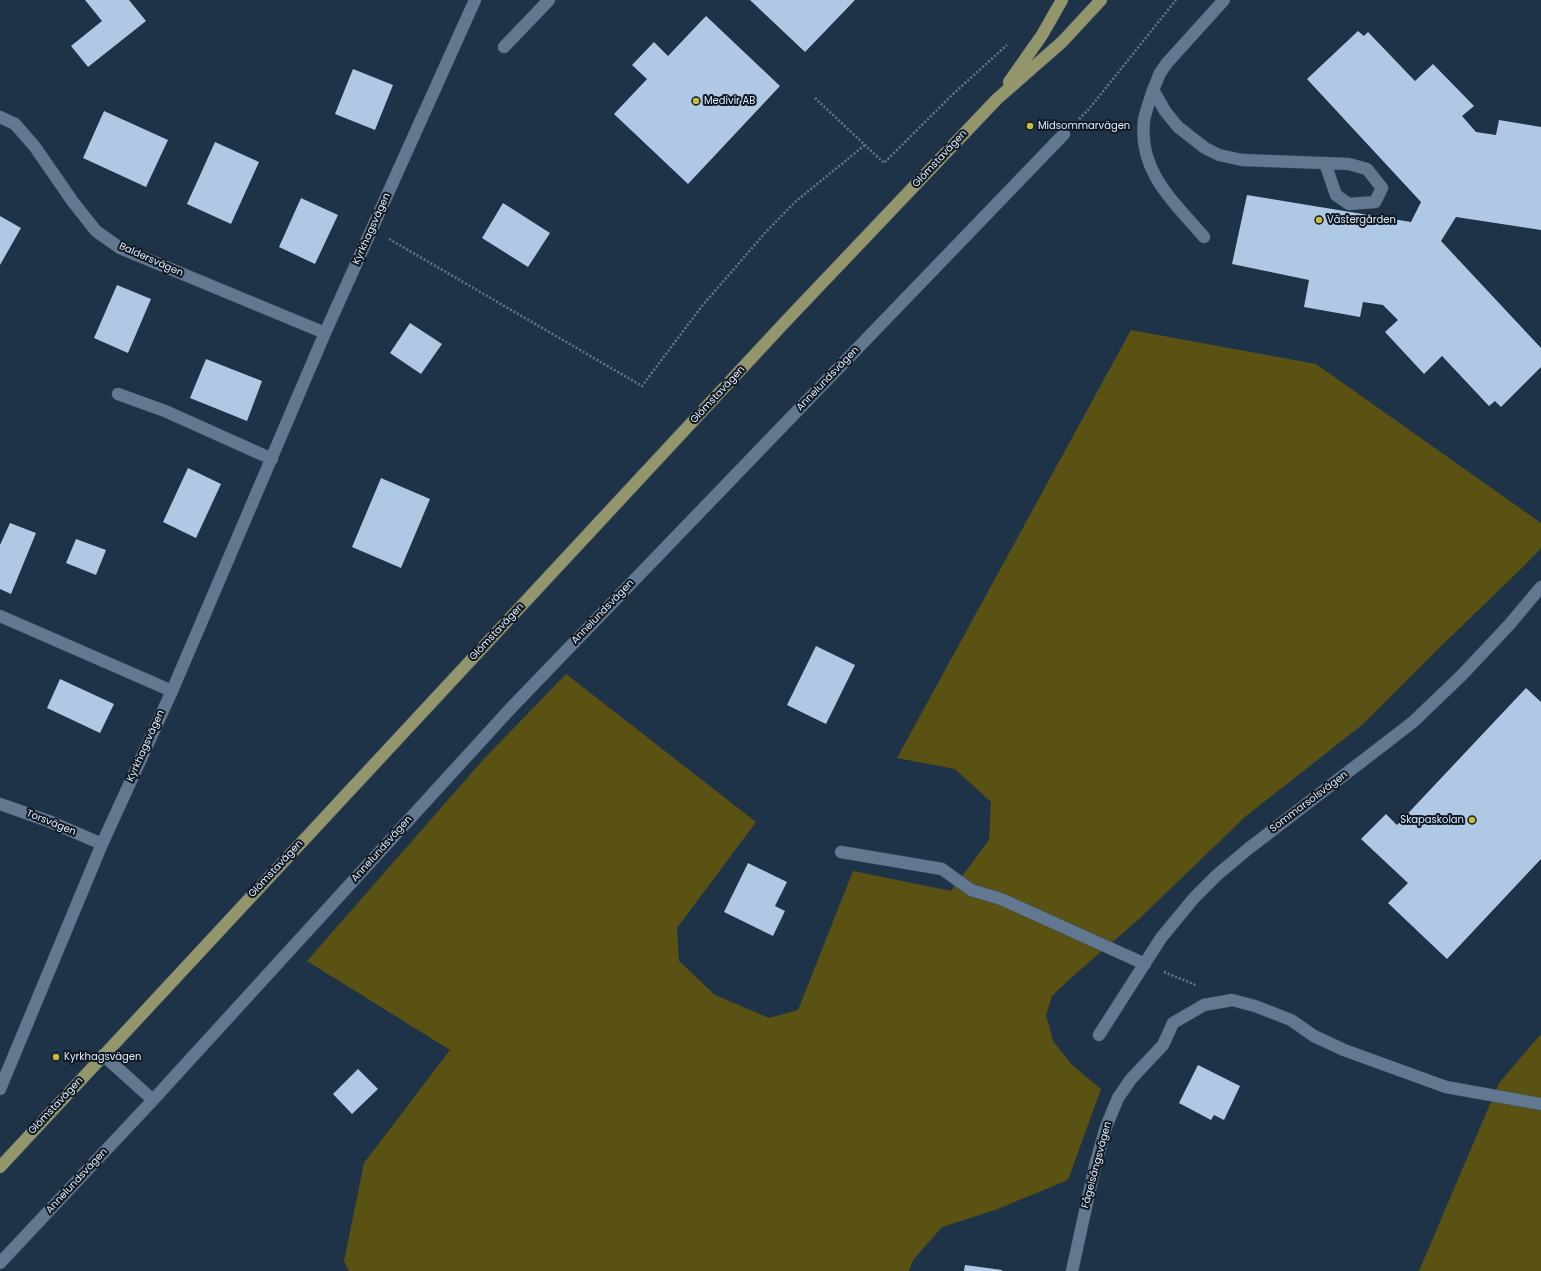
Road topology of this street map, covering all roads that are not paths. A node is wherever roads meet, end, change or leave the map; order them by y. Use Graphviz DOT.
graph roads {
  1 [pos="475,0"];
  2 [pos="549,0"];
  3 [pos="1062,0"];
  4 [pos="1101,0"];
  5 [pos="1224,0"];
  6 [pos="504,47"];
  7 [pos="1153,90"];
  8 [pos="997,99"];
  9 [pos="0,117"];
  10 [pos="1064,134"];
  11 [pos="1325,163"];
  12 [pos="1204,237"];
  13 [pos="325,333"];
  14 [pos="118,394"];
  15 [pos="272,459"];
  16 [pos="1541,587"];
  17 [pos="0,616"];
  18 [pos="172,691"];
  19 [pos="0,804"];
  20 [pos="102,844"];
  21 [pos="841,852"];
  22 [pos="1145,964"];
  23 [pos="1099,1035"];
  24 [pos="103,1055"];
  25 [pos="0,1089"];
  26 [pos="153,1100"];
  27 [pos="1541,1104"];
  28 [pos="0,1167"];
  29 [pos="0,1262"];
  30 [pos="1072,1271"];
  1 -- 13 [label="street, Kyrkhagsvägen"];
  2 -- 6 [label="street"];
  3 -- 8 [label="main road, Glömstavägen"];
  4 -- 8 [label="main road, Glömstavägen"];
  5 -- 7 [label="street"];
  7 -- 11 [label="street"];
  7 -- 12 [label="street"];
  8 -- 24 [label="main road, Glömstavägen"];
  9 -- 13 [label="street, Baldersvägen"];
  10 -- 26 [label="street, Annelundsvägen"];
  11 -- 11 [label="street"];
  13 -- 15 [label="street, Kyrkhagsvägen"];
  14 -- 15 [label="street"];
  15 -- 18 [label="street, Kyrkhagsvägen"];
  16 -- 22 [label="street, Sommarsolsvägen"];
  17 -- 18 [label="street"];
  18 -- 20 [label="street, Kyrkhagsvägen"];
  19 -- 20 [label="street, Torsvägen"];
  20 -- 25 [label="street, Kyrkhagsvägen"];
  21 -- 22 [label="street"];
  22 -- 23 [label="street, Sommarsolsvägen"];
  24 -- 26 [label="street"];
  24 -- 28 [label="main road, Glömstavägen"];
  26 -- 29 [label="street, Annelundsvägen"];
  27 -- 30 [label="street, Fågelsångsvägen"];
}
